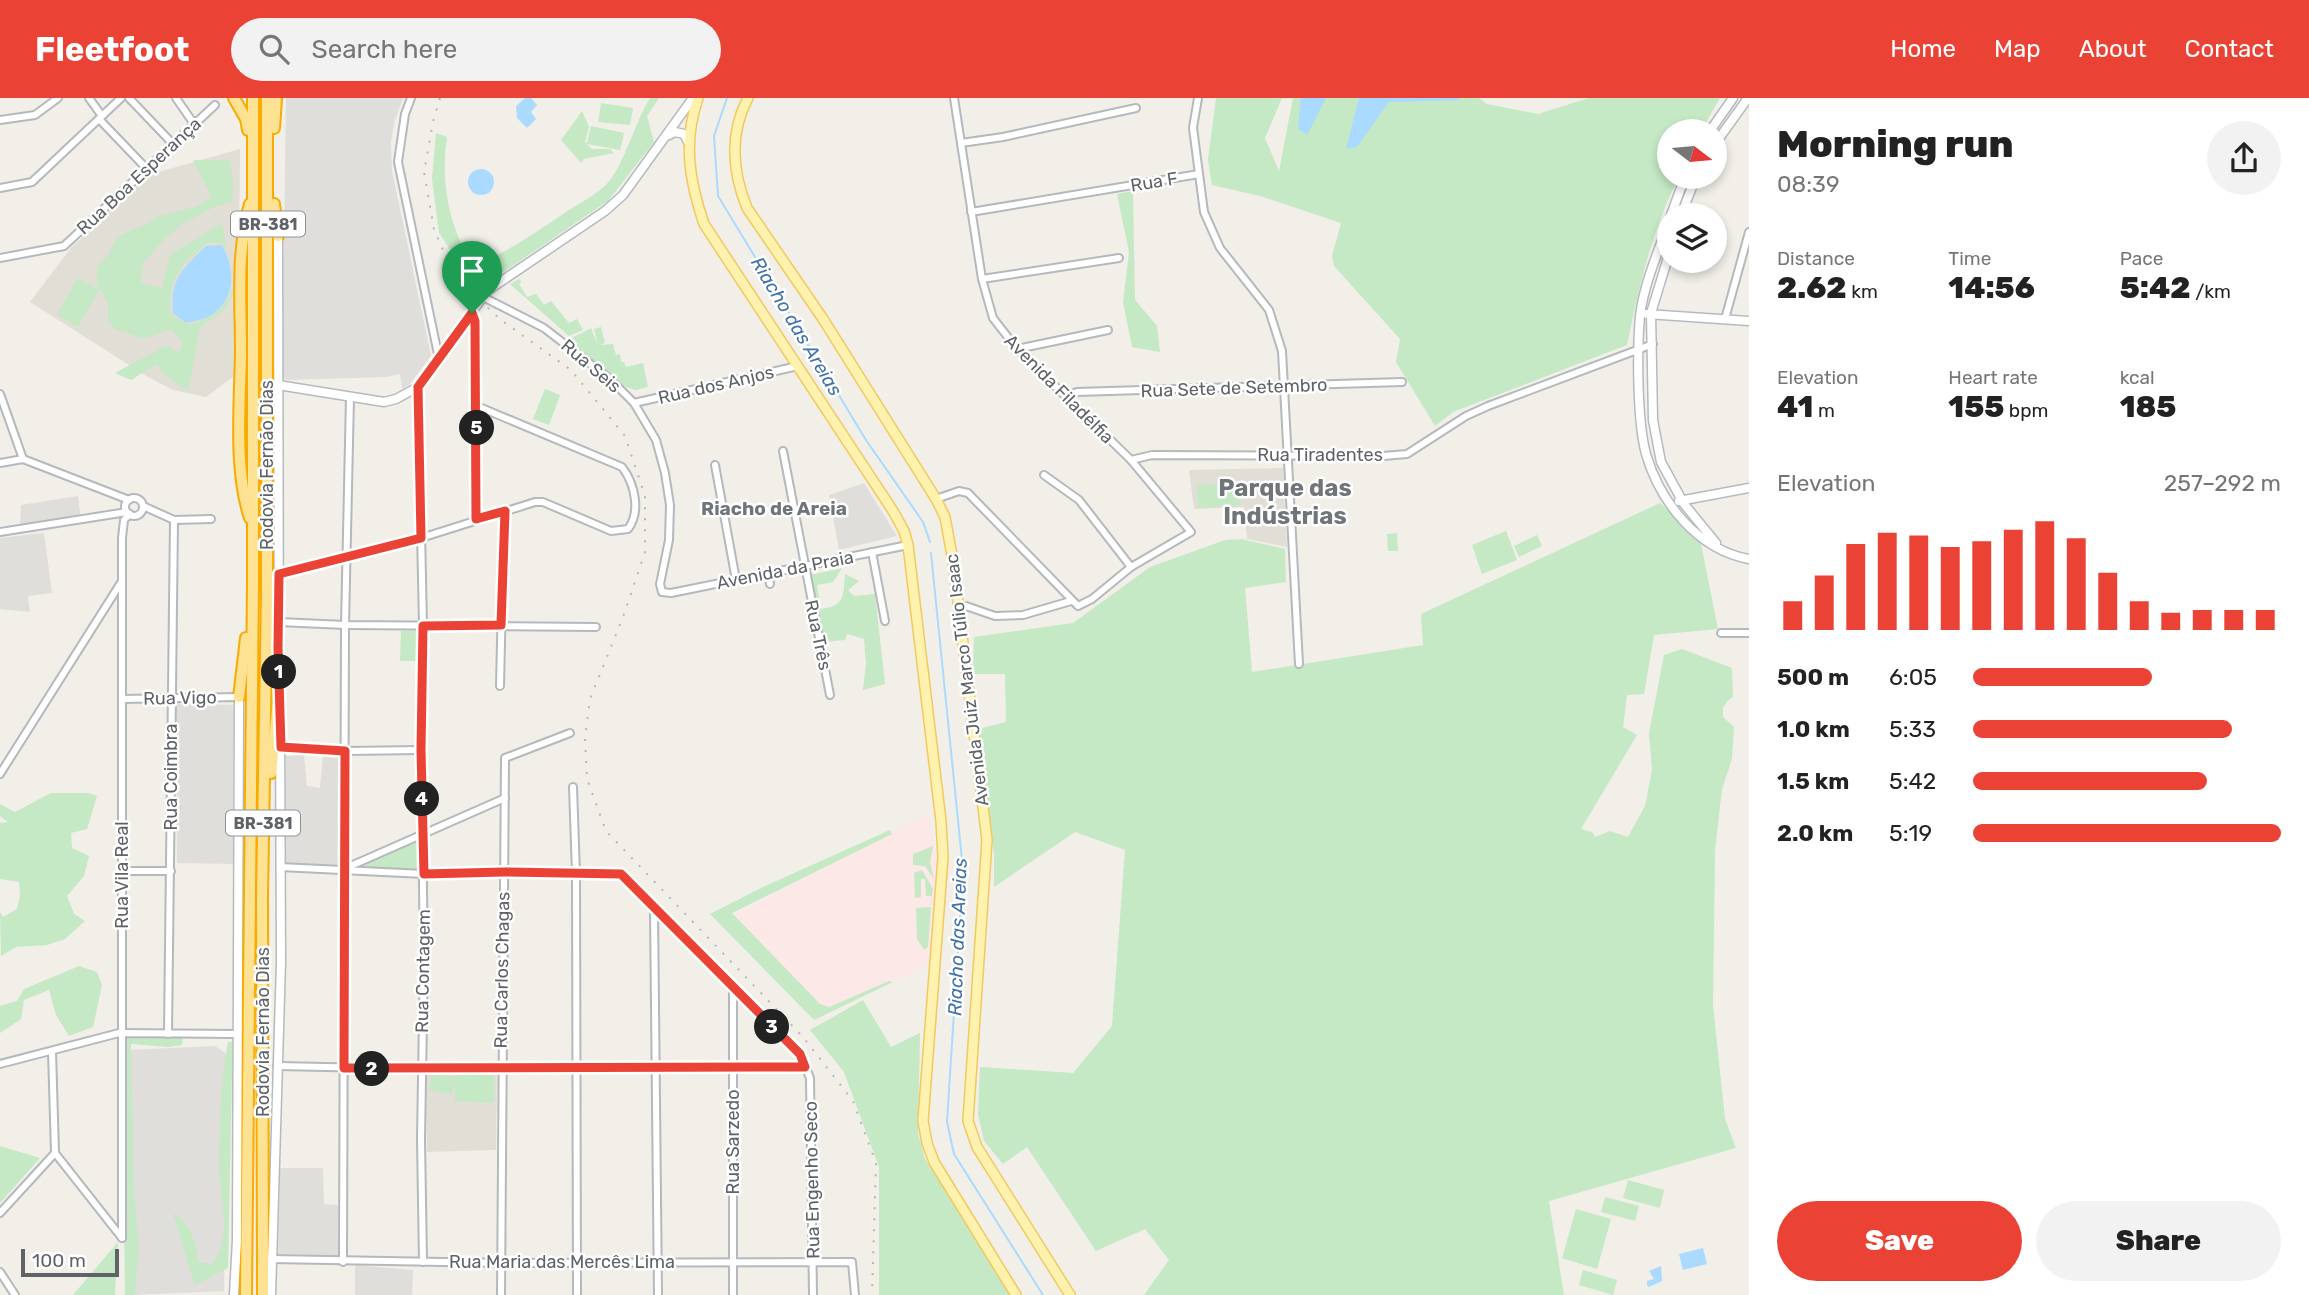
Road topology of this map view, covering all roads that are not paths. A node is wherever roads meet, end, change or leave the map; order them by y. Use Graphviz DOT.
graph roads {
  1 [pos="58,98"];
  2 [pos="89,98"];
  3 [pos="121,98"];
  4 [pos="129,98"];
  5 [pos="176,98"];
  6 [pos="234,98"];
  7 [pos="253,98"];
  8 [pos="267,98"];
  9 [pos="276,98"];
  10 [pos="411,98"];
  11 [pos="696,98"];
  12 [pos="748,98"];
  13 [pos="954,98"];
  14 [pos="1198,98"];
  15 [pos="1732,98"];
  16 [pos="1748,98"];
  17 [pos="215,105"];
  18 [pos="1136,108"];
  19 [pos="101,117"];
  20 [pos="1718,119"];
  21 [pos="0,120"];
  22 [pos="194,124"];
  23 [pos="1727,127"];
  24 [pos="666,136"];
  25 [pos="688,142"];
  26 [pos="961,143"];
  27 [pos="173,144"];
  28 [pos="146,168"];
  29 [pos="268,169"];
  30 [pos="253,171"];
  31 [pos="1199,174"];
  32 [pos="269,183"];
  33 [pos="0,188"];
  34 [pos="971,212"];
  35 [pos="1749,232"];
  36 [pos="278,236"];
  37 [pos="1657,255"];
  38 [pos="0,258"];
  39 [pos="1119,258"];
  40 [pos="1663,273"];
  41 [pos="982,279"];
  42 [pos="483,297"];
  43 [pos="472,313"];
  44 [pos="1651,313"];
  45 [pos="1640,316"];
  46 [pos="1725,319"];
  47 [pos="1749,321"];
  48 [pos="1108,330"];
  49 [pos="1653,344"];
  50 [pos="1017,349"];
  51 [pos="1639,349"];
  52 [pos="439,359"];
  53 [pos="798,366"];
  54 [pos="1402,382"];
  55 [pos="278,385"];
  56 [pos="1284,386"];
  57 [pos="418,387"];
  58 [pos="0,396"];
  59 [pos="1066,396"];
  60 [pos="350,397"];
  61 [pos="634,404"];
  62 [pos="477,406"];
  63 [pos="783,452"];
  64 [pos="1287,456"];
  65 [pos="23,459"];
  66 [pos="1131,460"];
  67 [pos="0,463"];
  68 [pos="715,465"];
  69 [pos="1044,475"];
  70 [pos="1749,488"];
  71 [pos="1666,497"];
  72 [pos="936,499"];
  73 [pos="129,500"];
  74 [pos="1683,502"];
  75 [pos="143,506"];
  76 [pos="505,511"];
  77 [pos="128,513"];
  78 [pos="211,519"];
  79 [pos="476,519"];
  80 [pos="174,520"];
  81 [pos="0,532"];
  82 [pos="421,538"];
  83 [pos="908,545"];
  84 [pos="1723,550"];
  85 [pos="872,552"];
  86 [pos="346,558"];
  87 [pos="1749,559"];
  88 [pos="804,566"];
  89 [pos="1131,567"];
  90 [pos="793,568"];
  91 [pos="768,573"];
  92 [pos="279,574"];
  93 [pos="795,578"];
  94 [pos="123,579"];
  95 [pos="736,580"];
  96 [pos="253,583"];
  97 [pos="770,584"];
  98 [pos="662,592"];
  99 [pos="1070,601"];
  100 [pos="966,606"];
  101 [pos="885,621"];
  102 [pos="278,622"];
  103 [pos="345,625"];
  104 [pos="501,625"];
  105 [pos="423,626"];
  106 [pos="596,627"];
  107 [pos="1721,633"];
  108 [pos="1749,633"];
  109 [pos="1299,664"];
  110 [pos="500,686"];
  111 [pos="279,689"];
  112 [pos="830,695"];
  113 [pos="239,697"];
  114 [pos="122,699"];
  115 [pos="172,700"];
  116 [pos="570,733"];
  117 [pos="281,747"];
  118 [pos="421,750"];
  119 [pos="345,751"];
  120 [pos="0,774"];
  121 [pos="573,787"];
  122 [pos="505,798"];
  123 [pos="423,833"];
  124 [pos="280,867"];
  125 [pos="344,869"];
  126 [pos="123,870"];
  127 [pos="171,871"];
  128 [pos="504,872"];
  129 [pos="424,874"];
  130 [pos="576,874"];
  131 [pos="262,897"];
  132 [pos="654,908"];
  133 [pos="733,989"];
  134 [pos="122,1033"];
  135 [pos="168,1034"];
  136 [pos="237,1034"];
  137 [pos="52,1051"];
  138 [pos="0,1064"];
  139 [pos="277,1066"];
  140 [pos="656,1067"];
  141 [pos="805,1067"];
  142 [pos="344,1068"];
  143 [pos="577,1068"];
  144 [pos="733,1068"];
  145 [pos="422,1069"];
  146 [pos="501,1069"];
  147 [pos="54,1153"];
  148 [pos="0,1213"];
  149 [pos="271,1259"];
  150 [pos="343,1262"];
  151 [pos="423,1262"];
  152 [pos="578,1262"];
  153 [pos="734,1262"];
  154 [pos="813,1262"];
  155 [pos="501,1263"];
  156 [pos="657,1263"];
  157 [pos="0,1272"];
  158 [pos="246,1292"];
  159 [pos="15,1295"];
  160 [pos="234,1295"];
  161 [pos="263,1295"];
  162 [pos="271,1295"];
  163 [pos="501,1295"];
  164 [pos="577,1295"];
  165 [pos="658,1295"];
  166 [pos="733,1295"];
  167 [pos="813,1295"];
  168 [pos="855,1295"];
  169 [pos="1016,1295"];
  170 [pos="1070,1295"];
  1 -- 21 [label="street"];
  2 -- 19 [label="street"];
  3 -- 19 [label="street"];
  4 -- 27 [label="street"];
  5 -- 22 [label="street"];
  6 -- 30 [label="highway"];
  7 -- 30 [label="highway, BR-381"];
  8 -- 29 [label="highway, Rodovia Fernão Dias / BR-381"];
  9 -- 29 [label="highway"];
  10 -- 52 [label="street"];
  11 -- 24 [label="main road"];
  11 -- 25 [label="main road"];
  12 -- 72 [label="main road, Avenida Juiz Marco Túlio Isaac"];
  13 -- 26 [label="street, Avenida Filadélfia"];
  14 -- 31 [label="street"];
  15 -- 20 [label="main road"];
  16 -- 23 [label="main road"];
  17 -- 22 [label="street, Rua Boa Esperança"];
  18 -- 26 [label="street"];
  19 -- 28 [label="street"];
  19 -- 33 [label="street"];
  22 -- 27 [label="street, Rua Boa Esperança"];
  24 -- 25 [label="main road"];
  24 -- 42 [label="main road"];
  25 -- 53 [label="main road"];
  26 -- 34 [label="street, Avenida Filadélfia"];
  27 -- 28 [label="street, Rua Boa Esperança"];
  28 -- 38 [label="street, Rua Boa Esperança"];
  29 -- 32 [label="highway, Rodovia Fernão Dias / BR-381"];
  30 -- 96 [label="highway, Rodovia Fernão Dias / BR-381"];
  31 -- 34 [label="street, Rua F"];
  31 -- 56 [label="street"];
  32 -- 36 [label="highway, BR-381"];
  32 -- 131 [label="highway, Rodovia Fernão Dias / BR-381"];
  34 -- 41 [label="street, Avenida Filadélfia"];
  35 -- 46 [label="street"];
  36 -- 55 [label="main road, Rodovia Fernão Dias / BR-381"];
  37 -- 45 [label="main road"];
  39 -- 41 [label="street"];
  40 -- 44 [label="main road"];
  41 -- 50 [label="street, Avenida Filadélfia"];
  42 -- 43 [label="main road"];
  42 -- 61 [label="street, Rua Seis"];
  43 -- 52 [label="main road"];
  43 -- 62 [label="street"];
  44 -- 45 [label="main road"];
  44 -- 46 [label="main road"];
  44 -- 49 [label="main road"];
  45 -- 51 [label="main road"];
  46 -- 47 [label="main road"];
  48 -- 50 [label="street"];
  49 -- 51 [label="street, Rua Tiradentes"];
  49 -- 74 [label="main road"];
  50 -- 59 [label="street, Avenida Filadélfia"];
  51 -- 64 [label="street, Rua Tiradentes"];
  51 -- 71 [label="main road"];
  52 -- 57 [label="main road"];
  53 -- 61 [label="street, Rua dos Anjos"];
  53 -- 83 [label="main road"];
  54 -- 56 [label="street, Rua Sete de Setembro"];
  55 -- 60 [label="main road"];
  55 -- 92 [label="main road, Rodovia Fernão Dias / BR-381"];
  56 -- 59 [label="street, Rua Sete de Setembro"];
  56 -- 64 [label="street"];
  57 -- 60 [label="main road"];
  57 -- 82 [label="street, Rua Contagem"];
  58 -- 65 [label="street"];
  59 -- 66 [label="street, Avenida Filadélfia"];
  60 -- 86 [label="street"];
  61 -- 98 [label="street, Rua Seis"];
  62 -- 76 [label="street"];
  62 -- 79 [label="street"];
  63 -- 88 [label="street, Rua Três"];
  64 -- 66 [label="street, Rua Tiradentes"];
  64 -- 109 [label="street"];
  65 -- 67 [label="street"];
  65 -- 73 [label="street"];
  66 -- 89 [label="street, Avenida Filadélfia"];
  68 -- 95 [label="street"];
  69 -- 89 [label="street"];
  70 -- 74 [label="main road"];
  71 -- 74 [label="main road"];
  71 -- 84 [label="main road"];
  72 -- 99 [label="street"];
  72 -- 170 [label="main road, Avenida Juiz Marco Túlio Isaac"];
  73 -- 75 [label="street"];
  73 -- 77 [label="street"];
  74 -- 84 [label="main road"];
  75 -- 77 [label="street"];
  75 -- 80 [label="street"];
  76 -- 79 [label="street"];
  76 -- 104 [label="street"];
  77 -- 81 [label="street"];
  77 -- 94 [label="street, Rua Vila Real"];
  78 -- 80 [label="street"];
  79 -- 82 [label="street"];
  80 -- 115 [label="street, Rua Coimbra"];
  82 -- 86 [label="street"];
  82 -- 105 [label="street, Rua Contagem"];
  83 -- 85 [label="street, Avenida da Praia"];
  83 -- 169 [label="main road"];
  84 -- 87 [label="main road"];
  85 -- 88 [label="street, Avenida da Praia"];
  85 -- 101 [label="street"];
  86 -- 92 [label="street"];
  86 -- 103 [label="street"];
  88 -- 90 [label="street, Avenida da Praia"];
  88 -- 112 [label="street, Rua Três"];
  89 -- 99 [label="street"];
  90 -- 91 [label="street, Avenida da Praia"];
  90 -- 93 [label="street"];
  91 -- 95 [label="street, Avenida da Praia"];
  91 -- 97 [label="street"];
  92 -- 102 [label="main road, Rodovia Fernão Dias / BR-381"];
  94 -- 114 [label="street, Rua Vila Real"];
  94 -- 120 [label="street"];
  95 -- 98 [label="street, Avenida da Praia"];
  96 -- 113 [label="highway, BR-381"];
  96 -- 158 [label="highway, Rodovia Fernão Dias / BR-381"];
  99 -- 100 [label="street"];
  102 -- 103 [label="street"];
  102 -- 111 [label="main road, Rodovia Fernão Dias / BR-381"];
  103 -- 105 [label="street"];
  103 -- 119 [label="street"];
  104 -- 105 [label="street"];
  104 -- 106 [label="street"];
  104 -- 110 [label="street"];
  105 -- 118 [label="street, Rua Contagem"];
  107 -- 108 [label="street"];
  111 -- 117 [label="main road, Rodovia Fernão Dias / BR-381"];
  111 -- 131 [label="highway"];
  113 -- 115 [label="street, Rua Vigo"];
  113 -- 136 [label="main road, Rodovia Fernão Dias / BR-381"];
  114 -- 115 [label="street, Rua Vigo"];
  114 -- 126 [label="street, Rua Vila Real"];
  115 -- 127 [label="street, Rua Coimbra"];
  116 -- 122 [label="street, Rua Carlos Chagas"];
  117 -- 119 [label="street"];
  117 -- 124 [label="main road, Rodovia Fernão Dias / BR-381"];
  118 -- 119 [label="street"];
  118 -- 123 [label="street, Rua Contagem"];
  119 -- 125 [label="street"];
  121 -- 130 [label="street"];
  122 -- 123 [label="street"];
  122 -- 128 [label="street, Rua Carlos Chagas"];
  123 -- 125 [label="street"];
  123 -- 129 [label="street, Rua Contagem"];
  124 -- 125 [label="street"];
  124 -- 139 [label="main road, Rodovia Fernão Dias / BR-381"];
  125 -- 129 [label="street"];
  125 -- 142 [label="street"];
  126 -- 127 [label="street"];
  126 -- 134 [label="street, Rua Vila Real"];
  127 -- 135 [label="street, Rua Coimbra"];
  128 -- 129 [label="street"];
  128 -- 130 [label="street"];
  128 -- 146 [label="street, Rua Carlos Chagas"];
  129 -- 145 [label="street, Rua Contagem"];
  130 -- 132 [label="street"];
  130 -- 143 [label="street"];
  131 -- 161 [label="highway, Rodovia Fernão Dias / BR-381"];
  132 -- 133 [label="street"];
  132 -- 140 [label="street"];
  133 -- 141 [label="street"];
  133 -- 144 [label="street, Rua Sarzedo"];
  134 -- 135 [label="street"];
  134 -- 137 [label="street"];
  134 -- 147 [label="street, Rua Vila Real"];
  135 -- 136 [label="street"];
  136 -- 160 [label="main road, Rodovia Fernão Dias / BR-381"];
  137 -- 138 [label="street"];
  137 -- 147 [label="street"];
  139 -- 142 [label="street"];
  139 -- 149 [label="main road, Rodovia Fernão Dias / BR-381"];
  140 -- 143 [label="street"];
  140 -- 144 [label="street"];
  140 -- 156 [label="street"];
  141 -- 144 [label="street"];
  141 -- 154 [label="street, Rua Engenho Seco"];
  142 -- 145 [label="street"];
  142 -- 150 [label="street"];
  143 -- 146 [label="street"];
  143 -- 152 [label="street"];
  144 -- 153 [label="street, Rua Sarzedo"];
  145 -- 146 [label="street"];
  145 -- 151 [label="street, Rua Contagem"];
  146 -- 155 [label="street, Rua Carlos Chagas"];
  147 -- 148 [label="street"];
  149 -- 150 [label="street, Rua Maria das Mercês Lima"];
  149 -- 162 [label="main road, Rodovia Fernão Dias / BR-381"];
  150 -- 151 [label="street, Rua Maria das Mercês Lima"];
  151 -- 155 [label="street, Rua Maria das Mercês Lima"];
  152 -- 155 [label="street, Rua Maria das Mercês Lima"];
  152 -- 156 [label="street, Rua Maria das Mercês Lima"];
  152 -- 164 [label="street"];
  153 -- 154 [label="street, Rua Maria das Mercês Lima"];
  153 -- 156 [label="street, Rua Maria das Mercês Lima"];
  153 -- 166 [label="street, Rua Sarzedo"];
  154 -- 167 [label="street, Rua Engenho Seco"];
  154 -- 168 [label="street, Rua Maria das Mercês Lima"];
  155 -- 163 [label="street, Rua Carlos Chagas"];
  156 -- 165 [label="street"];
  157 -- 159 [label="street"];
}
